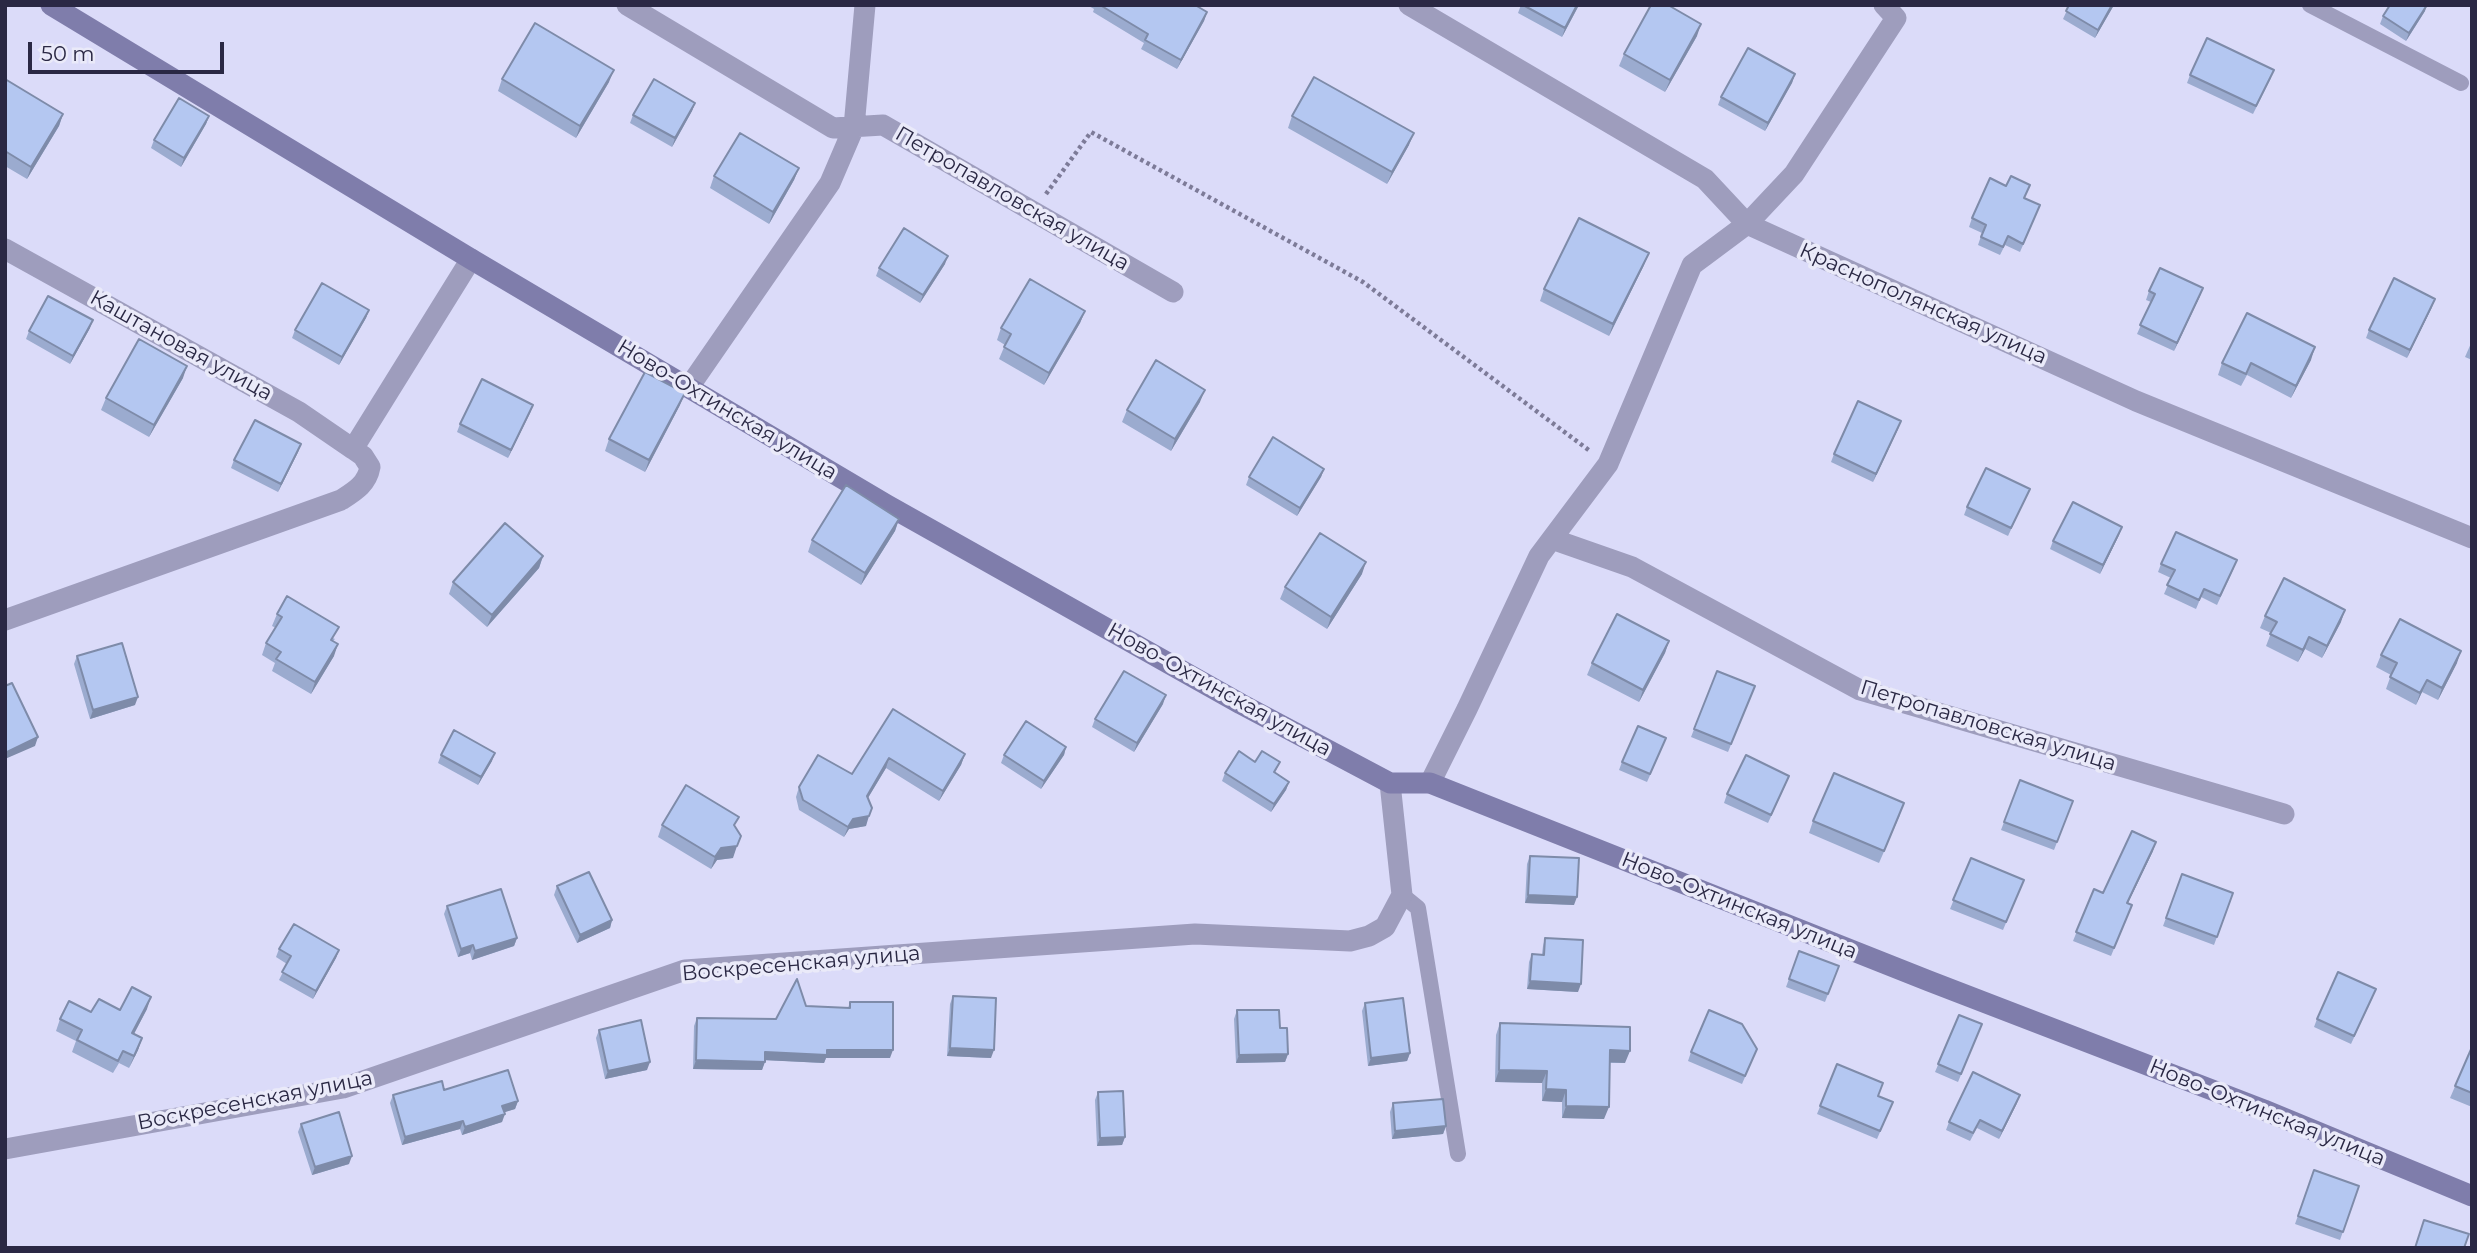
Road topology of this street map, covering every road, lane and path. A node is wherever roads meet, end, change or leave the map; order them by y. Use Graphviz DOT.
graph roads {
  1 [pos="51,5"];
  2 [pos="627,5"];
  3 [pos="865,5"];
  4 [pos="1409,5"];
  5 [pos="2310,5"];
  6 [pos="1890,12"];
  7 [pos="2461,83"];
  8 [pos="854,127"];
  9 [pos="1033,211"];
  10 [pos="1747,224"];
  11 [pos="5,249"];
  12 [pos="471,259"];
  13 [pos="1173,292"];
  14 [pos="689,387"];
  15 [pos="353,449"];
  16 [pos="1608,464"];
  17 [pos="2472,538"];
  18 [pos="1552,539"];
  19 [pos="5,620"];
  20 [pos="1390,783"];
  21 [pos="1430,783"];
  22 [pos="2284,814"];
  23 [pos="1402,895"];
  24 [pos="5,1149"];
  25 [pos="1458,1154"];
  26 [pos="2472,1196"];
  1 -- 12 [label="street, Ново-Охтинская улица"];
  2 -- 8 [label="street, Петропавловская улица"];
  3 -- 8 [label="street"];
  4 -- 10 [label="street, Краснополянская улица"];
  5 -- 7 [label="lane"];
  6 -- 10 [label="street"];
  8 -- 9 [label="street, Петропавловская улица"];
  8 -- 14 [label="street"];
  9 -- 13 [label="street, Петропавловская улица"];
  9 -- 16 [label="path"];
  10 -- 16 [label="street"];
  10 -- 17 [label="street, Краснополянская улица"];
  11 -- 15 [label="street, Каштановая улица"];
  12 -- 14 [label="street, Ново-Охтинская улица"];
  12 -- 15 [label="street"];
  14 -- 20 [label="street, Ново-Охтинская улица"];
  15 -- 19 [label="street"];
  16 -- 18 [label="street"];
  18 -- 21 [label="street"];
  18 -- 22 [label="street, Петропавловская улица"];
  20 -- 21 [label="street, Ново-Охтинская улица"];
  20 -- 23 [label="street"];
  21 -- 26 [label="street, Ново-Охтинская улица"];
  23 -- 24 [label="street, Воскресенская улица"];
  23 -- 25 [label="lane"];
}
